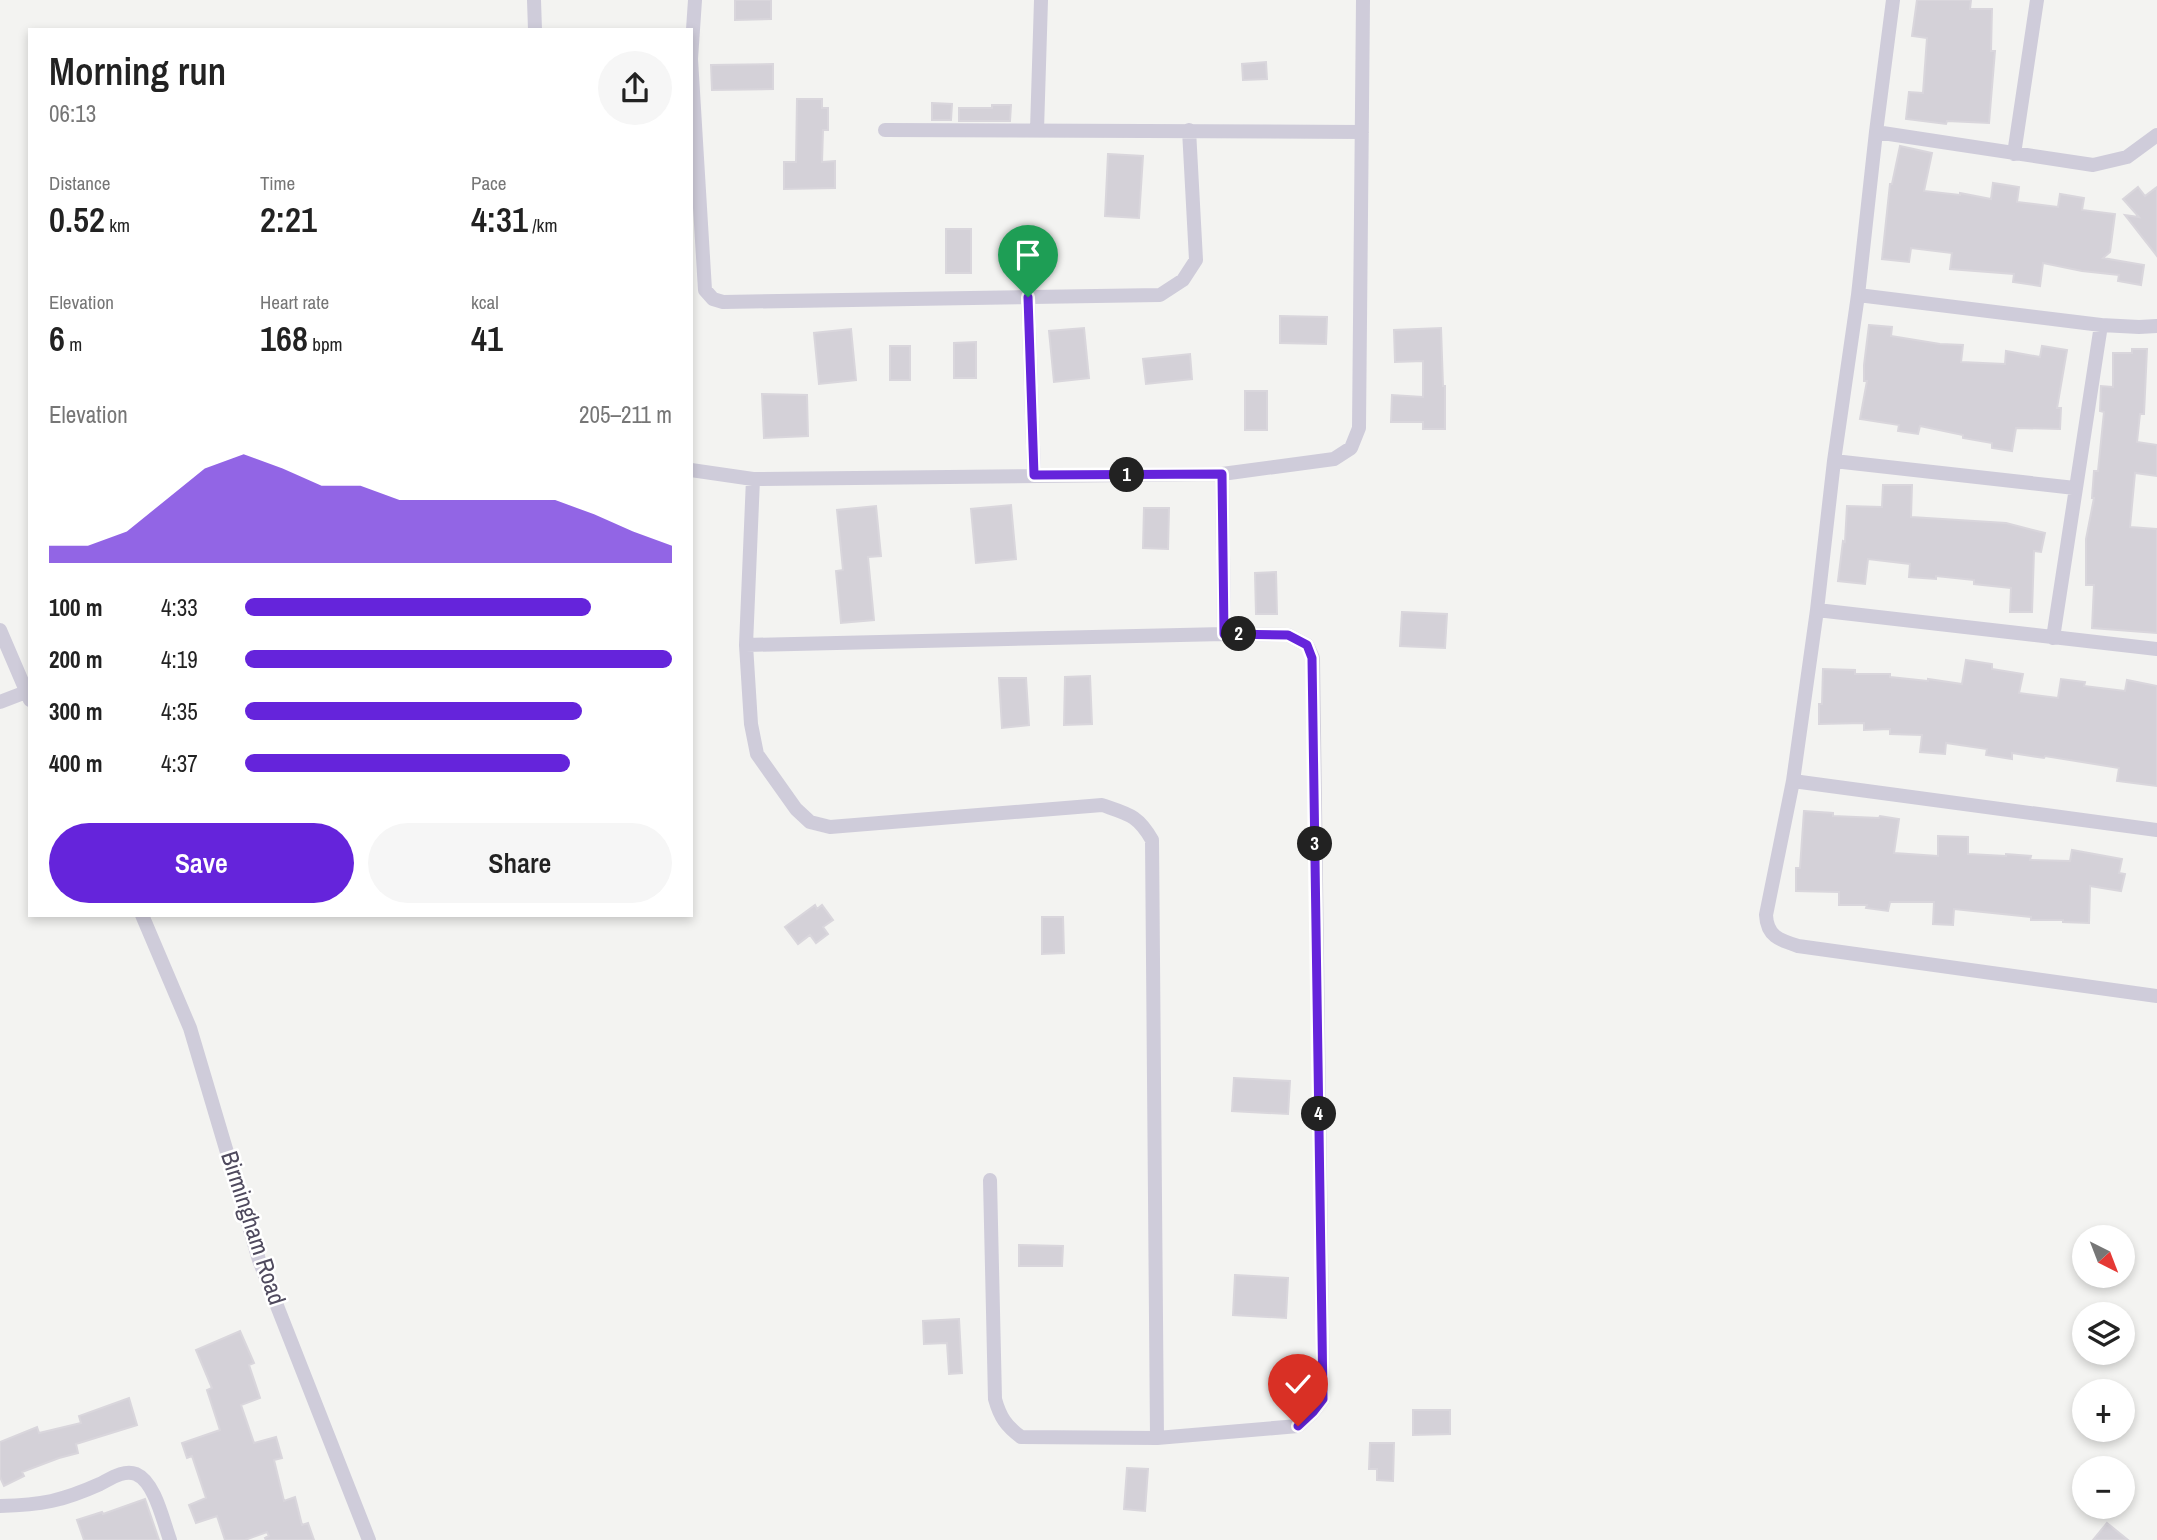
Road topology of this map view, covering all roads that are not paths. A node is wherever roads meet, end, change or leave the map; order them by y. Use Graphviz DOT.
graph roads {
  1 [pos="534,0"];
  2 [pos="695,0"];
  3 [pos="1041,0"];
  4 [pos="1363,0"];
  5 [pos="1893,0"];
  6 [pos="2037,0"];
  7 [pos="535,28"];
  8 [pos="693,30"];
  9 [pos="693,93"];
  10 [pos="885,130"];
  11 [pos="1037,130"];
  12 [pos="1189,130"];
  13 [pos="1362,132"];
  14 [pos="1876,132"];
  15 [pos="2157,135"];
  16 [pos="2014,154"];
  17 [pos="1858,295"];
  18 [pos="1028,297"];
  19 [pos="2101,325"];
  20 [pos="2157,326"];
  21 [pos="1834,461"];
  22 [pos="693,471"];
  23 [pos="1222,474"];
  24 [pos="1034,475"];
  25 [pos="753,479"];
  26 [pos="2075,488"];
  27 [pos="1817,610"];
  28 [pos="0,630"];
  29 [pos="1224,634"];
  30 [pos="2053,638"];
  31 [pos="746,645"];
  32 [pos="2157,649"];
  33 [pos="28,696"];
  34 [pos="0,702"];
  35 [pos="1793,781"];
  36 [pos="2157,830"];
  37 [pos="143,917"];
  38 [pos="2157,996"];
  39 [pos="990,1180"];
  40 [pos="1157,1438"];
  41 [pos="0,1506"];
  42 [pos="170,1540"];
  43 [pos="369,1540"];
  1 -- 7 [label="street"];
  2 -- 8 [label="street"];
  3 -- 11 [label="street"];
  4 -- 13 [label="street"];
  5 -- 14 [label="street"];
  6 -- 16 [label="street"];
  9 -- 18 [label="street"];
  10 -- 11 [label="street"];
  11 -- 12 [label="street"];
  12 -- 13 [label="street"];
  12 -- 18 [label="street"];
  13 -- 23 [label="street"];
  14 -- 16 [label="street"];
  14 -- 17 [label="street"];
  15 -- 16 [label="street"];
  17 -- 19 [label="street"];
  17 -- 21 [label="street"];
  18 -- 24 [label="street"];
  19 -- 20 [label="street"];
  19 -- 26 [label="street"];
  21 -- 26 [label="street"];
  21 -- 27 [label="street"];
  22 -- 25 [label="street"];
  23 -- 24 [label="street"];
  23 -- 29 [label="street"];
  24 -- 25 [label="street"];
  25 -- 31 [label="street"];
  26 -- 30 [label="street"];
  27 -- 30 [label="street"];
  27 -- 35 [label="street"];
  28 -- 33 [label="street"];
  29 -- 31 [label="street"];
  29 -- 40 [label="street"];
  30 -- 32 [label="street"];
  31 -- 40 [label="street"];
  33 -- 34 [label="street"];
  35 -- 36 [label="street"];
  35 -- 38 [label="street"];
  37 -- 43 [label="street, Birmingham Road"];
  39 -- 40 [label="street"];
  41 -- 42 [label="street"];
}
